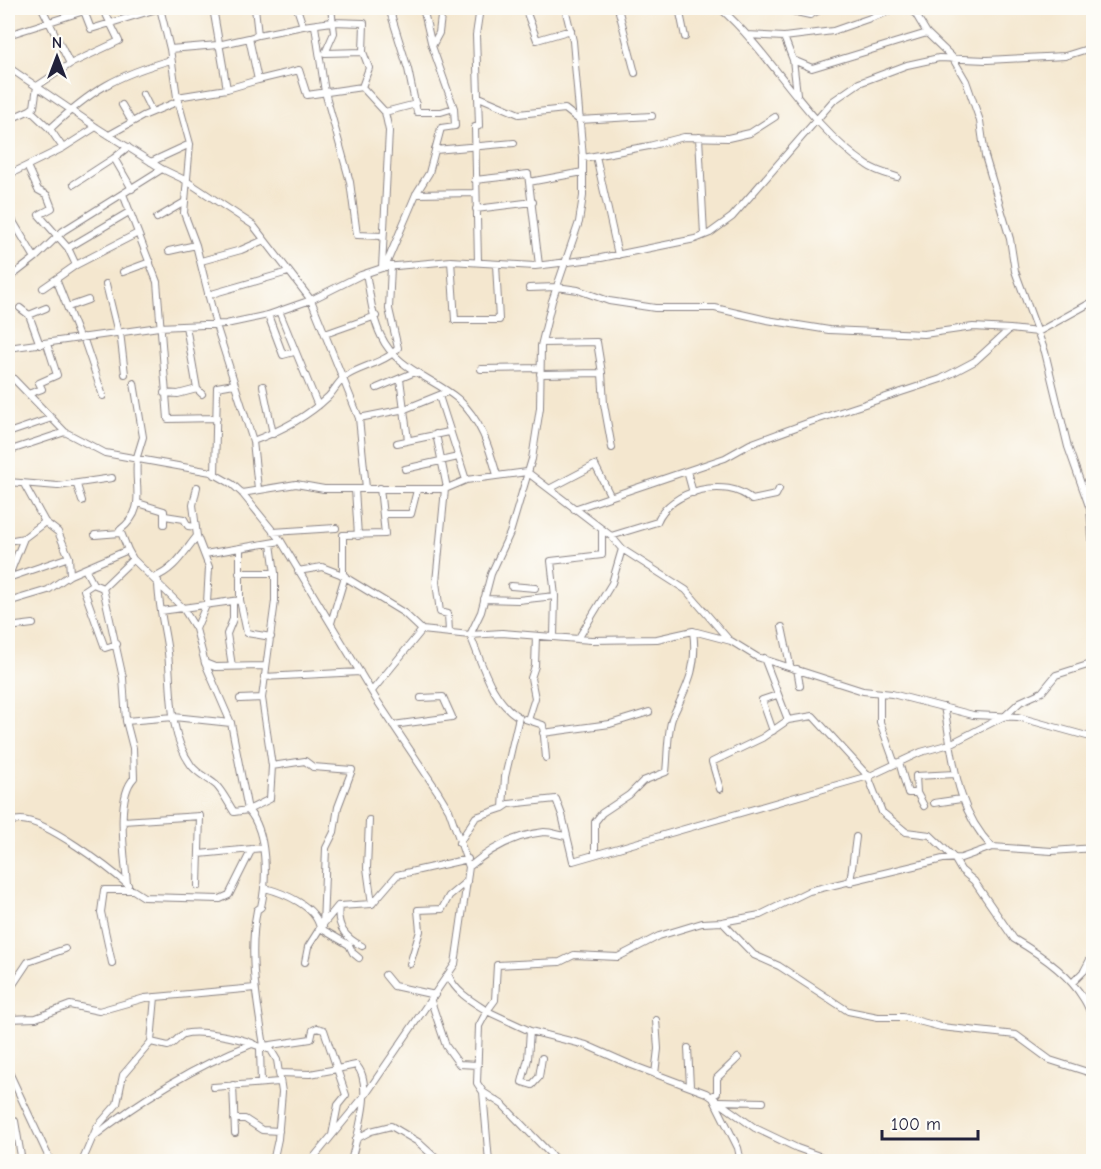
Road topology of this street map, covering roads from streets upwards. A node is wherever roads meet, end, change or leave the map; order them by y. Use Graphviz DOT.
graph roads {
  1 [pos="42,8"];
  2 [pos="103,8"];
  3 [pos="213,8"];
  4 [pos="255,8"];
  5 [pos="297,8"];
  6 [pos="331,8"];
  7 [pos="389,8"];
  8 [pos="423,8"];
  9 [pos="442,8"];
  10 [pos="480,8"];
  11 [pos="525,8"];
  12 [pos="565,8"];
  13 [pos="618,8"];
  14 [pos="679,8"];
  15 [pos="720,8"];
  16 [pos="787,8"];
  17 [pos="824,8"];
  18 [pos="899,8"];
  19 [pos="912,8"];
  20 [pos="70,11"];
  21 [pos="47,21"];
  22 [pos="332,22"];
  23 [pos="109,24"];
  24 [pos="303,26"];
  25 [pos="315,26"];
  26 [pos="571,30"];
  27 [pos="927,33"];
  28 [pos="8,35"];
  29 [pos="258,35"];
  30 [pos="747,35"];
  31 [pos="685,36"];
  32 [pos="784,36"];
  33 [pos="249,38"];
  34 [pos="218,45"];
  35 [pos="432,46"];
  36 [pos="1094,46"];
  37 [pos="170,49"];
  38 [pos="326,51"];
  39 [pos="363,52"];
  40 [pos="320,57"];
  41 [pos="952,57"];
  42 [pos="171,60"];
  43 [pos="793,60"];
  44 [pos="70,64"];
  45 [pos="9,70"];
  46 [pos="635,73"];
  47 [pos="258,80"];
  48 [pos="37,86"];
  49 [pos="362,87"];
  50 [pos="227,89"];
  51 [pos="325,92"];
  52 [pos="143,94"];
  53 [pos="797,94"];
  54 [pos="479,97"];
  55 [pos="178,99"];
  56 [pos="416,104"];
  57 [pos="122,105"];
  58 [pos="454,108"];
  59 [pos="71,109"];
  60 [pos="30,110"];
  61 [pos="152,112"];
  62 [pos="385,112"];
  63 [pos="652,116"];
  64 [pos="775,117"];
  65 [pos="8,120"];
  66 [pos="579,120"];
  67 [pos="132,122"];
  68 [pos="816,123"];
  69 [pos="96,127"];
  70 [pos="50,129"];
  71 [pos="110,135"];
  72 [pos="699,137"];
  73 [pos="514,143"];
  74 [pos="190,144"];
  75 [pos="476,146"];
  76 [pos="128,147"];
  77 [pos="63,148"];
  78 [pos="435,150"];
  79 [pos="596,156"];
  80 [pos="114,158"];
  81 [pos="583,158"];
  82 [pos="151,162"];
  83 [pos="27,166"];
  84 [pos="162,169"];
  85 [pos="583,172"];
  86 [pos="8,175"];
  87 [pos="897,177"];
  88 [pos="185,180"];
  89 [pos="475,180"];
  90 [pos="529,182"];
  91 [pos="74,184"];
  92 [pos="132,189"];
  93 [pos="476,193"];
  94 [pos="123,194"];
  95 [pos="416,194"];
  96 [pos="533,202"];
  97 [pos="183,203"];
  98 [pos="476,209"];
  99 [pos="129,212"];
  100 [pos="8,213"];
  101 [pos="157,218"];
  102 [pos="10,224"];
  103 [pos="138,233"];
  104 [pos="704,235"];
  105 [pos="382,236"];
  106 [pos="58,237"];
  107 [pos="264,240"];
  108 [pos="196,244"];
  109 [pos="68,248"];
  110 [pos="169,251"];
  111 [pos="618,255"];
  112 [pos="35,258"];
  113 [pos="201,261"];
  114 [pos="451,261"];
  115 [pos="150,262"];
  116 [pos="478,262"];
  117 [pos="566,262"];
  118 [pos="496,264"];
  119 [pos="76,265"];
  120 [pos="539,265"];
  121 [pos="386,267"];
  122 [pos="8,268"];
  123 [pos="123,272"];
  124 [pos="288,272"];
  125 [pos="366,273"];
  126 [pos="10,277"];
  127 [pos="56,279"];
  128 [pos="106,284"];
  129 [pos="557,287"];
  130 [pos="42,288"];
  131 [pos="529,288"];
  132 [pos="208,295"];
  133 [pos="88,300"];
  134 [pos="311,300"];
  135 [pos="1094,301"];
  136 [pos="68,307"];
  137 [pos="20,308"];
  138 [pos="46,308"];
  139 [pos="279,311"];
  140 [pos="28,315"];
  141 [pos="268,315"];
  142 [pos="376,316"];
  143 [pos="216,325"];
  144 [pos="186,326"];
  145 [pos="159,327"];
  146 [pos="1010,329"];
  147 [pos="119,332"];
  148 [pos="1038,332"];
  149 [pos="325,334"];
  150 [pos="81,337"];
  151 [pos="542,343"];
  152 [pos="44,344"];
  153 [pos="8,348"];
  154 [pos="294,352"];
  155 [pos="394,353"];
  156 [pos="480,369"];
  157 [pos="540,371"];
  158 [pos="415,372"];
  159 [pos="8,373"];
  160 [pos="602,373"];
  161 [pos="125,374"];
  162 [pos="343,378"];
  163 [pos="400,378"];
  164 [pos="134,383"];
  165 [pos="234,384"];
  166 [pos="264,386"];
  167 [pos="377,388"];
  168 [pos="447,392"];
  169 [pos="164,393"];
  170 [pos="28,394"];
  171 [pos="103,396"];
  172 [pos="439,396"];
  173 [pos="318,406"];
  174 [pos="405,409"];
  175 [pos="52,418"];
  176 [pos="217,418"];
  177 [pos="359,418"];
  178 [pos="65,432"];
  179 [pos="449,432"];
  180 [pos="8,434"];
  181 [pos="273,434"];
  182 [pos="436,434"];
  183 [pos="408,440"];
  184 [pos="253,441"];
  185 [pos="397,442"];
  186 [pos="612,448"];
  187 [pos="8,451"];
  188 [pos="458,457"];
  189 [pos="136,460"];
  190 [pos="442,461"];
  191 [pos="405,469"];
  192 [pos="687,471"];
  193 [pos="527,472"];
  194 [pos="215,475"];
  195 [pos="497,475"];
  196 [pos="112,478"];
  197 [pos="466,480"];
  198 [pos="8,482"];
  199 [pos="24,484"];
  200 [pos="77,484"];
  201 [pos="197,487"];
  202 [pos="366,488"];
  203 [pos="380,488"];
  204 [pos="446,488"];
  205 [pos="551,488"];
  206 [pos="258,489"];
  207 [pos="355,489"];
  208 [pos="779,489"];
  209 [pos="417,490"];
  210 [pos="242,493"];
  211 [pos="693,493"];
  212 [pos="610,495"];
  213 [pos="82,501"];
  214 [pos="138,503"];
  215 [pos="574,509"];
  216 [pos="383,514"];
  217 [pos="45,522"];
  218 [pos="196,527"];
  219 [pos="336,528"];
  220 [pos="602,529"];
  221 [pos="273,532"];
  222 [pos="120,533"];
  223 [pos="95,535"];
  224 [pos="197,536"];
  225 [pos="358,536"];
  226 [pos="611,536"];
  227 [pos="24,538"];
  228 [pos="8,541"];
  229 [pos="281,541"];
  230 [pos="271,544"];
  231 [pos="240,549"];
  232 [pos="622,549"];
  233 [pos="128,550"];
  234 [pos="205,554"];
  235 [pos="69,557"];
  236 [pos="133,560"];
  237 [pos="1094,566"];
  238 [pos="85,569"];
  239 [pos="298,571"];
  240 [pos="239,573"];
  241 [pos="275,573"];
  242 [pos="70,575"];
  243 [pos="344,576"];
  244 [pos="8,578"];
  245 [pos="155,579"];
  246 [pos="93,584"];
  247 [pos="511,586"];
  248 [pos="519,587"];
  249 [pos="103,588"];
  250 [pos="534,588"];
  251 [pos="555,596"];
  252 [pos="484,599"];
  253 [pos="518,600"];
  254 [pos="237,601"];
  255 [pos="8,602"];
  256 [pos="207,603"];
  257 [pos="183,608"];
  258 [pos="161,611"];
  259 [pos="332,623"];
  260 [pos="33,624"];
  261 [pos="8,627"];
  262 [pos="782,627"];
  263 [pos="196,629"];
  264 [pos="422,630"];
  265 [pos="693,631"];
  266 [pos="449,632"];
  267 [pos="470,636"];
  268 [pos="536,636"];
  269 [pos="554,636"];
  270 [pos="271,637"];
  271 [pos="578,639"];
  272 [pos="729,640"];
  273 [pos="117,644"];
  274 [pos="764,658"];
  275 [pos="205,663"];
  276 [pos="1094,663"];
  277 [pos="790,665"];
  278 [pos="232,666"];
  279 [pos="265,666"];
  280 [pos="797,669"];
  281 [pos="360,672"];
  282 [pos="264,677"];
  283 [pos="800,686"];
  284 [pos="372,691"];
  285 [pos="880,693"];
  286 [pos="777,695"];
  287 [pos="262,698"];
  288 [pos="421,698"];
  289 [pos="240,699"];
  290 [pos="944,707"];
  291 [pos="649,712"];
  292 [pos="1005,716"];
  293 [pos="174,717"];
  294 [pos="519,717"];
  295 [pos="528,720"];
  296 [pos="788,720"];
  297 [pos="126,721"];
  298 [pos="231,723"];
  299 [pos="393,725"];
  300 [pos="773,731"];
  301 [pos="543,733"];
  302 [pos="1094,738"];
  303 [pos="950,744"];
  304 [pos="546,758"];
  305 [pos="897,763"];
  306 [pos="272,765"];
  307 [pos="955,774"];
  308 [pos="868,776"];
  309 [pos="720,789"];
  310 [pos="917,793"];
  311 [pos="961,799"];
  312 [pos="934,803"];
  313 [pos="924,806"];
  314 [pos="503,808"];
  315 [pos="248,810"];
  316 [pos="369,820"];
  317 [pos="123,821"];
  318 [pos="8,822"];
  319 [pos="567,836"];
  320 [pos="856,837"];
  321 [pos="459,843"];
  322 [pos="992,846"];
  323 [pos="263,848"];
  324 [pos="1094,848"];
  325 [pos="252,849"];
  326 [pos="595,853"];
  327 [pos="199,854"];
  328 [pos="954,858"];
  329 [pos="468,859"];
  330 [pos="469,867"];
  331 [pos="468,880"];
  332 [pos="850,883"];
  333 [pos="127,884"];
  334 [pos="198,886"];
  335 [pos="265,888"];
  336 [pos="133,890"];
  337 [pos="372,904"];
  338 [pos="339,906"];
  339 [pos="722,922"];
  340 [pos="322,927"];
  341 [pos="348,942"];
  342 [pos="362,946"];
  343 [pos="65,949"];
  344 [pos="1094,952"];
  345 [pos="359,958"];
  346 [pos="305,962"];
  347 [pos="112,963"];
  348 [pos="410,964"];
  349 [pos="385,975"];
  350 [pos="449,976"];
  351 [pos="1072,983"];
  352 [pos="255,988"];
  353 [pos="8,992"];
  354 [pos="155,997"];
  355 [pos="433,998"];
  356 [pos="488,1011"];
  357 [pos="8,1019"];
  358 [pos="656,1020"];
  359 [pos="1094,1020"];
  360 [pos="530,1031"];
  361 [pos="151,1042"];
  362 [pos="252,1044"];
  363 [pos="264,1046"];
  364 [pos="688,1048"];
  365 [pos="542,1058"];
  366 [pos="738,1058"];
  367 [pos="478,1065"];
  368 [pos="337,1069"];
  369 [pos="8,1071"];
  370 [pos="279,1073"];
  371 [pos="656,1074"];
  372 [pos="1094,1074"];
  373 [pos="279,1082"];
  374 [pos="261,1083"];
  375 [pos="233,1085"];
  376 [pos="690,1086"];
  377 [pos="213,1087"];
  378 [pos="483,1092"];
  379 [pos="366,1094"];
  380 [pos="712,1096"];
  381 [pos="718,1101"];
  382 [pos="763,1102"];
  383 [pos="234,1119"];
  384 [pos="8,1123"];
  385 [pos="279,1131"];
  386 [pos="235,1133"];
  387 [pos="332,1137"];
  388 [pos="92,1138"];
  389 [pos="356,1138"];
  390 [pos="22,1161"];
  391 [pos="51,1161"];
  392 [pos="82,1161"];
  393 [pos="273,1161"];
  394 [pos="310,1161"];
  395 [pos="351,1161"];
  396 [pos="440,1161"];
  397 [pos="489,1161"];
  398 [pos="558,1161"];
  399 [pos="741,1161"];
  400 [pos="836,1161"];
  1 -- 21 [label="street"];
  2 -- 23 [label="street"];
  3 -- 34 [label="street"];
  4 -- 29 [label="street"];
  5 -- 24 [label="street"];
  6 -- 22 [label="street"];
  7 -- 56 [label="street"];
  8 -- 35 [label="street"];
  9 -- 35 [label="street"];
  10 -- 54 [label="street"];
  11 -- 26 [label="street"];
  12 -- 26 [label="street"];
  13 -- 46 [label="street"];
  14 -- 31 [label="street"];
  15 -- 30 [label="street"];
  16 -- 17 [label="street"];
  18 -- 32 [label="street"];
  19 -- 27 [label="street"];
  20 -- 21 [label="street"];
  20 -- 23 [label="street"];
  21 -- 28 [label="street"];
  21 -- 44 [label="street"];
  22 -- 25 [label="street"];
  22 -- 38 [label="street"];
  22 -- 39 [label="street"];
  23 -- 37 [label="street"];
  23 -- 44 [label="street"];
  24 -- 25 [label="street"];
  24 -- 29 [label="street"];
  25 -- 40 [label="street"];
  26 -- 66 [label="street"];
  27 -- 41 [label="street"];
  27 -- 43 [label="street"];
  29 -- 33 [label="street"];
  30 -- 32 [label="street"];
  30 -- 53 [label="street"];
  32 -- 43 [label="street"];
  33 -- 34 [label="street"];
  33 -- 47 [label="street"];
  34 -- 37 [label="street"];
  34 -- 50 [label="street"];
  35 -- 58 [label="street"];
  36 -- 41 [label="street"];
  37 -- 42 [label="street"];
  38 -- 39 [label="street"];
  38 -- 40 [label="street"];
  39 -- 49 [label="street"];
  40 -- 51 [label="street"];
  41 -- 68 [label="street"];
  41 -- 148 [label="street"];
  42 -- 55 [label="street"];
  42 -- 59 [label="street"];
  43 -- 53 [label="street"];
  44 -- 48 [label="street"];
  45 -- 48 [label="street"];
  47 -- 50 [label="street"];
  47 -- 51 [label="street"];
  48 -- 59 [label="street"];
  48 -- 60 [label="street"];
  49 -- 51 [label="street"];
  49 -- 62 [label="street"];
  50 -- 55 [label="street"];
  51 -- 105 [label="street"];
  52 -- 61 [label="street"];
  53 -- 68 [label="street"];
  54 -- 66 [label="street"];
  54 -- 75 [label="street"];
  55 -- 61 [label="street"];
  55 -- 74 [label="street"];
  56 -- 58 [label="street"];
  56 -- 62 [label="street"];
  57 -- 67 [label="street"];
  58 -- 78 [label="street"];
  59 -- 69 [label="street"];
  59 -- 70 [label="street"];
  60 -- 65 [label="street"];
  60 -- 70 [label="street"];
  61 -- 67 [label="street"];
  62 -- 105 [label="street"];
  63 -- 66 [label="street"];
  64 -- 72 [label="street"];
  66 -- 81 [label="street"];
  67 -- 71 [label="street"];
  68 -- 87 [label="street"];
  68 -- 104 [label="street"];
  69 -- 71 [label="street"];
  69 -- 77 [label="street"];
  70 -- 77 [label="street"];
  71 -- 76 [label="street"];
  72 -- 79 [label="street"];
  72 -- 104 [label="street"];
  73 -- 75 [label="street"];
  74 -- 82 [label="street"];
  74 -- 88 [label="street"];
  75 -- 78 [label="street"];
  75 -- 89 [label="street"];
  76 -- 80 [label="street"];
  76 -- 82 [label="street"];
  77 -- 83 [label="street"];
  78 -- 95 [label="street"];
  79 -- 81 [label="street"];
  79 -- 111 [label="street"];
  80 -- 91 [label="street"];
  80 -- 92 [label="street"];
  81 -- 85 [label="street"];
  82 -- 84 [label="street"];
  83 -- 86 [label="street"];
  83 -- 106 [label="street"];
  84 -- 88 [label="street"];
  84 -- 92 [label="street"];
  85 -- 90 [label="street"];
  85 -- 117 [label="street"];
  88 -- 97 [label="street"];
  88 -- 107 [label="street"];
  89 -- 90 [label="street"];
  89 -- 93 [label="street"];
  90 -- 96 [label="street"];
  92 -- 94 [label="street"];
  93 -- 95 [label="street"];
  93 -- 98 [label="street"];
  94 -- 99 [label="street"];
  94 -- 106 [label="street"];
  95 -- 121 [label="street"];
  96 -- 98 [label="street"];
  96 -- 120 [label="street"];
  97 -- 101 [label="street"];
  97 -- 108 [label="street"];
  98 -- 116 [label="street"];
  99 -- 103 [label="street"];
  99 -- 109 [label="street"];
  100 -- 102 [label="street"];
  102 -- 112 [label="street"];
  103 -- 115 [label="street"];
  103 -- 119 [label="street"];
  104 -- 111 [label="street"];
  105 -- 121 [label="street"];
  106 -- 109 [label="street"];
  106 -- 112 [label="street"];
  107 -- 113 [label="street"];
  107 -- 124 [label="street"];
  108 -- 110 [label="street"];
  108 -- 113 [label="street"];
  109 -- 119 [label="street"];
  111 -- 117 [label="street"];
  112 -- 126 [label="street"];
  113 -- 132 [label="street"];
  114 -- 116 [label="street"];
  114 -- 118 [label="street"];
  114 -- 121 [label="street"];
  115 -- 123 [label="street"];
  115 -- 145 [label="street"];
  116 -- 118 [label="street"];
  117 -- 120 [label="street"];
  117 -- 129 [label="street"];
  118 -- 120 [label="street"];
  119 -- 127 [label="street"];
  121 -- 125 [label="street"];
  121 -- 155 [label="street"];
  122 -- 126 [label="street"];
  124 -- 132 [label="street"];
  124 -- 134 [label="street"];
  125 -- 134 [label="street"];
  125 -- 142 [label="street"];
  127 -- 130 [label="street"];
  127 -- 136 [label="street"];
  128 -- 147 [label="street"];
  129 -- 131 [label="street"];
  129 -- 146 [label="street"];
  129 -- 151 [label="street"];
  132 -- 143 [label="street"];
  133 -- 136 [label="street"];
  134 -- 139 [label="street"];
  134 -- 149 [label="street"];
  135 -- 148 [label="street"];
  136 -- 150 [label="street"];
  137 -- 140 [label="street"];
  138 -- 140 [label="street"];
  139 -- 141 [label="street"];
  139 -- 154 [label="street"];
  140 -- 152 [label="street"];
  141 -- 143 [label="street"];
  141 -- 154 [label="street"];
  142 -- 149 [label="street"];
  142 -- 155 [label="street"];
  143 -- 144 [label="street"];
  143 -- 165 [label="street"];
  144 -- 145 [label="street"];
  144 -- 169 [label="street"];
  145 -- 147 [label="street"];
  145 -- 169 [label="street"];
  146 -- 148 [label="street"];
  146 -- 192 [label="street"];
  147 -- 150 [label="street"];
  147 -- 161 [label="street"];
  148 -- 237 [label="street"];
  149 -- 162 [label="street"];
  150 -- 152 [label="street"];
  150 -- 171 [label="street"];
  151 -- 157 [label="street"];
  151 -- 160 [label="street"];
  152 -- 153 [label="street"];
  152 -- 170 [label="street"];
  154 -- 173 [label="street"];
  155 -- 158 [label="street"];
  155 -- 162 [label="street"];
  156 -- 157 [label="street"];
  157 -- 160 [label="street"];
  157 -- 193 [label="street"];
  158 -- 163 [label="street"];
  158 -- 168 [label="street"];
  159 -- 170 [label="street"];
  160 -- 186 [label="street"];
  162 -- 173 [label="street"];
  162 -- 177 [label="street"];
  163 -- 167 [label="street"];
  163 -- 174 [label="street"];
  164 -- 189 [label="street"];
  165 -- 176 [label="street"];
  165 -- 184 [label="street"];
  166 -- 181 [label="street"];
  168 -- 172 [label="street"];
  168 -- 195 [label="street"];
  169 -- 176 [label="street"];
  170 -- 175 [label="street"];
  172 -- 174 [label="street"];
  172 -- 179 [label="street"];
  173 -- 181 [label="street"];
  174 -- 177 [label="street"];
  174 -- 183 [label="street"];
  175 -- 178 [label="street"];
  175 -- 180 [label="street"];
  176 -- 194 [label="street"];
  177 -- 202 [label="street"];
  178 -- 187 [label="street"];
  178 -- 189 [label="street"];
  179 -- 182 [label="street"];
  179 -- 188 [label="street"];
  181 -- 184 [label="street"];
  182 -- 183 [label="street"];
  182 -- 190 [label="street"];
  183 -- 185 [label="street"];
  184 -- 206 [label="street"];
  188 -- 190 [label="street"];
  188 -- 197 [label="street"];
  189 -- 194 [label="street"];
  189 -- 214 [label="street"];
  190 -- 191 [label="street"];
  190 -- 204 [label="street"];
  192 -- 211 [label="street"];
  192 -- 212 [label="street"];
  193 -- 195 [label="street"];
  193 -- 205 [label="street"];
  193 -- 252 [label="street"];
  194 -- 210 [label="street"];
  195 -- 197 [label="street"];
  196 -- 200 [label="street"];
  197 -- 204 [label="street"];
  198 -- 199 [label="street"];
  199 -- 200 [label="street"];
  199 -- 217 [label="street"];
  200 -- 213 [label="street"];
  201 -- 218 [label="street"];
  202 -- 203 [label="street"];
  202 -- 207 [label="street"];
  203 -- 209 [label="street"];
  203 -- 216 [label="street"];
  204 -- 209 [label="street"];
  204 -- 266 [label="street"];
  205 -- 212 [label="street"];
  205 -- 215 [label="street"];
  206 -- 207 [label="street"];
  206 -- 210 [label="street"];
  207 -- 225 [label="street"];
  208 -- 211 [label="street"];
  209 -- 216 [label="street"];
  210 -- 221 [label="street"];
  211 -- 226 [label="street"];
  212 -- 215 [label="street"];
  214 -- 218 [label="street"];
  214 -- 222 [label="street"];
  215 -- 220 [label="street"];
  216 -- 225 [label="street"];
  217 -- 227 [label="street"];
  217 -- 235 [label="street"];
  218 -- 224 [label="street"];
  219 -- 221 [label="street"];
  220 -- 226 [label="street"];
  220 -- 251 [label="street"];
  221 -- 229 [label="street"];
  222 -- 223 [label="street"];
  222 -- 233 [label="street"];
  224 -- 234 [label="street"];
  224 -- 245 [label="street"];
  225 -- 243 [label="street"];
  226 -- 232 [label="street"];
  227 -- 228 [label="street"];
  227 -- 244 [label="street"];
  229 -- 230 [label="street"];
  229 -- 239 [label="street"];
  230 -- 231 [label="street"];
  230 -- 241 [label="street"];
  231 -- 234 [label="street"];
  231 -- 240 [label="street"];
  232 -- 271 [label="street"];
  232 -- 272 [label="street"];
  233 -- 236 [label="street"];
  233 -- 238 [label="street"];
  234 -- 256 [label="street"];
  235 -- 242 [label="street"];
  235 -- 244 [label="street"];
  236 -- 245 [label="street"];
  236 -- 249 [label="street"];
  238 -- 242 [label="street"];
  238 -- 246 [label="street"];
  239 -- 243 [label="street"];
  239 -- 259 [label="street"];
  240 -- 241 [label="street"];
  240 -- 254 [label="street"];
  241 -- 270 [label="street"];
  242 -- 255 [label="street"];
  243 -- 259 [label="street"];
  243 -- 264 [label="street"];
  245 -- 257 [label="street"];
  245 -- 258 [label="street"];
  246 -- 249 [label="street"];
  246 -- 273 [label="street"];
  247 -- 248 [label="street"];
  248 -- 250 [label="street"];
  248 -- 253 [label="street"];
  249 -- 273 [label="street"];
  251 -- 253 [label="street"];
  251 -- 269 [label="street"];
  252 -- 253 [label="street"];
  252 -- 267 [label="street"];
  254 -- 256 [label="street"];
  254 -- 270 [label="street"];
  254 -- 278 [label="street"];
  256 -- 257 [label="street"];
  256 -- 263 [label="street"];
  257 -- 258 [label="street"];
  257 -- 263 [label="street"];
  258 -- 293 [label="street"];
  259 -- 281 [label="street"];
  260 -- 261 [label="street"];
  262 -- 277 [label="street"];
  263 -- 275 [label="street"];
  264 -- 266 [label="street"];
  264 -- 284 [label="street"];
  265 -- 271 [label="street"];
  265 -- 272 [label="street"];
  265 -- 326 [label="street"];
  266 -- 267 [label="street"];
  267 -- 268 [label="street"];
  267 -- 294 [label="street"];
  268 -- 269 [label="street"];
  268 -- 295 [label="street"];
  269 -- 271 [label="street"];
  270 -- 279 [label="street"];
  272 -- 274 [label="street"];
  273 -- 297 [label="street"];
  274 -- 277 [label="street"];
  274 -- 286 [label="street"];
  275 -- 278 [label="street"];
  275 -- 298 [label="street"];
  276 -- 292 [label="street"];
  277 -- 280 [label="street"];
  278 -- 279 [label="street"];
  279 -- 282 [label="street"];
  280 -- 283 [label="street"];
  280 -- 285 [label="street"];
  281 -- 282 [label="street"];
  281 -- 284 [label="street"];
  282 -- 287 [label="street"];
  284 -- 299 [label="street"];
  285 -- 290 [label="street"];
  285 -- 305 [label="street"];
  286 -- 296 [label="street"];
  286 -- 300 [label="street"];
  287 -- 289 [label="street"];
  287 -- 306 [label="street"];
  288 -- 299 [label="street"];
  290 -- 292 [label="street"];
  290 -- 303 [label="street"];
  291 -- 301 [label="street"];
  292 -- 302 [label="street"];
  292 -- 303 [label="street"];
  293 -- 297 [label="street"];
  293 -- 298 [label="street"];
  293 -- 315 [label="street"];
  294 -- 295 [label="street"];
  294 -- 314 [label="street"];
  295 -- 301 [label="street"];
  296 -- 300 [label="street"];
  296 -- 308 [label="street"];
  297 -- 317 [label="street"];
  298 -- 315 [label="street"];
  299 -- 321 [label="street"];
  300 -- 309 [label="street"];
  301 -- 304 [label="street"];
  303 -- 305 [label="street"];
  303 -- 307 [label="street"];
  305 -- 308 [label="street"];
  305 -- 310 [label="street"];
  306 -- 315 [label="street"];
  306 -- 340 [label="street"];
  307 -- 310 [label="street"];
  307 -- 311 [label="street"];
  308 -- 326 [label="street"];
  308 -- 328 [label="street"];
  310 -- 313 [label="street"];
  311 -- 312 [label="street"];
  311 -- 322 [label="street"];
  314 -- 319 [label="street"];
  314 -- 321 [label="street"];
  315 -- 323 [label="street"];
  316 -- 337 [label="street"];
  317 -- 327 [label="street"];
  317 -- 333 [label="street"];
  318 -- 333 [label="street"];
  319 -- 326 [label="street"];
  319 -- 330 [label="street"];
  320 -- 332 [label="street"];
  321 -- 329 [label="street"];
  322 -- 324 [label="street"];
  322 -- 328 [label="street"];
  323 -- 325 [label="street"];
  323 -- 335 [label="street"];
  325 -- 327 [label="street"];
  325 -- 336 [label="street"];
  327 -- 334 [label="street"];
  328 -- 332 [label="street"];
  328 -- 351 [label="street"];
  329 -- 330 [label="street"];
  329 -- 337 [label="street"];
  330 -- 331 [label="street"];
  331 -- 348 [label="street"];
  331 -- 350 [label="street"];
  332 -- 339 [label="street"];
  333 -- 336 [label="street"];
  335 -- 340 [label="street"];
  335 -- 352 [label="street"];
  336 -- 347 [label="street"];
  337 -- 338 [label="street"];
  338 -- 340 [label="street"];
  338 -- 341 [label="street"];
  339 -- 356 [label="street"];
  339 -- 372 [label="street"];
  340 -- 341 [label="street"];
  340 -- 346 [label="street"];
  341 -- 342 [label="street"];
  341 -- 345 [label="street"];
  343 -- 353 [label="street"];
  344 -- 351 [label="street"];
  349 -- 355 [label="street"];
  350 -- 355 [label="street"];
  350 -- 356 [label="street"];
  351 -- 359 [label="street"];
  352 -- 354 [label="street"];
  352 -- 363 [label="street"];
  354 -- 357 [label="street"];
  354 -- 361 [label="street"];
  355 -- 367 [label="street"];
  355 -- 379 [label="street"];
  356 -- 360 [label="street"];
  356 -- 367 [label="street"];
  358 -- 371 [label="street"];
  360 -- 365 [label="street"];
  360 -- 371 [label="street"];
  361 -- 362 [label="street"];
  361 -- 388 [label="street"];
  362 -- 363 [label="street"];
  362 -- 388 [label="street"];
  363 -- 368 [label="street"];
  363 -- 370 [label="street"];
  363 -- 374 [label="street"];
  364 -- 376 [label="street"];
  366 -- 380 [label="street"];
  367 -- 378 [label="street"];
  368 -- 370 [label="street"];
  368 -- 379 [label="street"];
  368 -- 387 [label="street"];
  369 -- 391 [label="street"];
  370 -- 373 [label="street"];
  371 -- 376 [label="street"];
  373 -- 374 [label="street"];
  373 -- 385 [label="street"];
  374 -- 375 [label="street"];
  375 -- 377 [label="street"];
  375 -- 383 [label="street"];
  376 -- 380 [label="street"];
  378 -- 397 [label="street"];
  378 -- 398 [label="street"];
  379 -- 387 [label="street"];
  379 -- 389 [label="street"];
  380 -- 381 [label="street"];
  380 -- 399 [label="street"];
  381 -- 382 [label="street"];
  381 -- 400 [label="street"];
  383 -- 385 [label="street"];
  383 -- 386 [label="street"];
  384 -- 390 [label="street"];
  385 -- 393 [label="street"];
  387 -- 394 [label="street"];
  388 -- 392 [label="street"];
  389 -- 395 [label="street"];
  389 -- 396 [label="street"];
}
